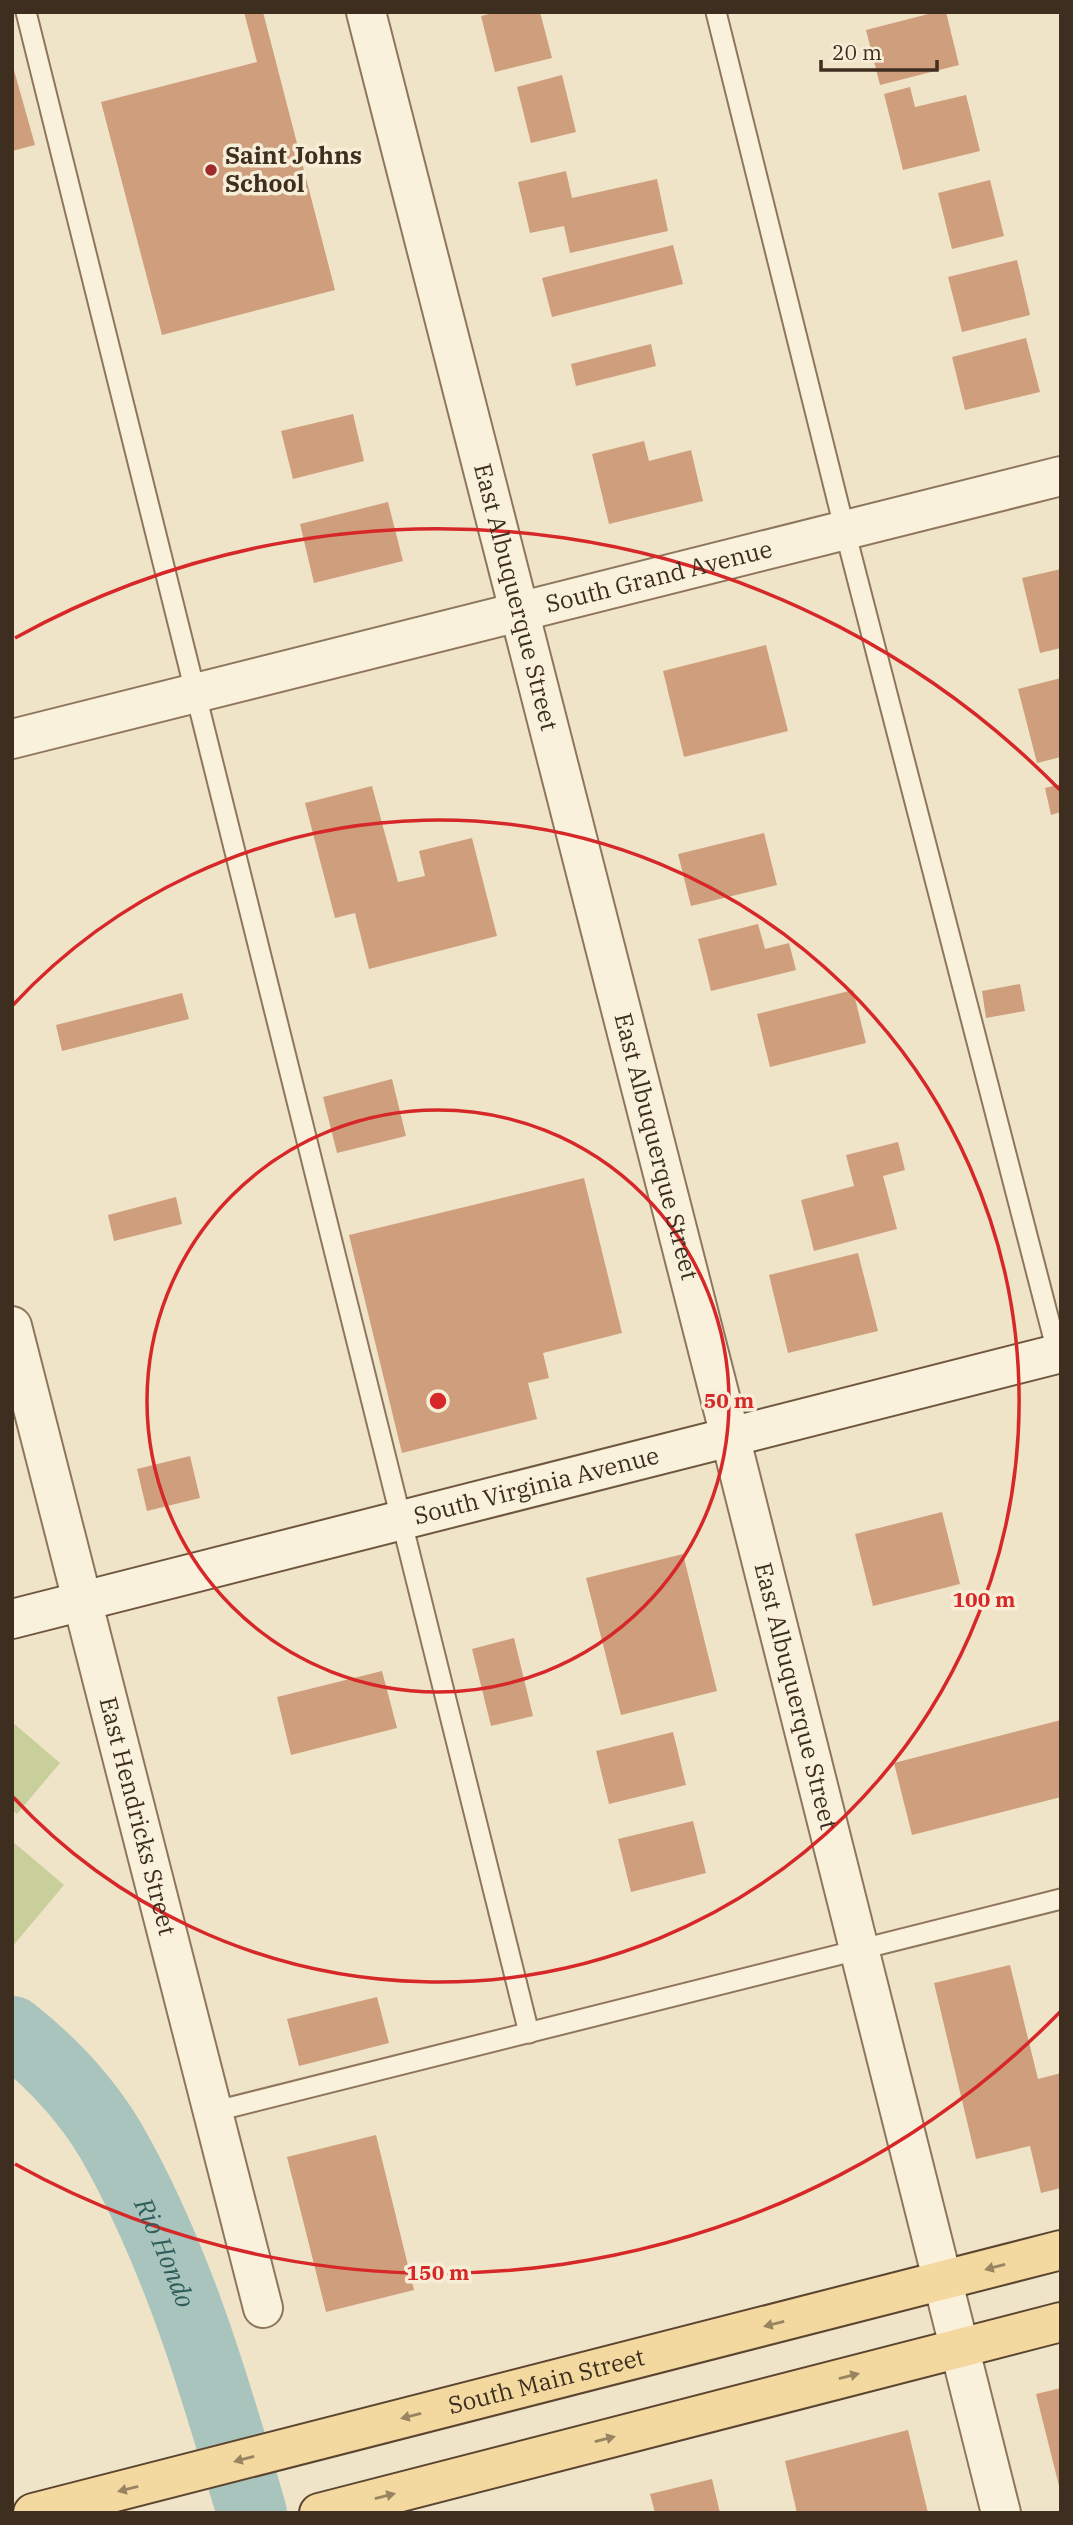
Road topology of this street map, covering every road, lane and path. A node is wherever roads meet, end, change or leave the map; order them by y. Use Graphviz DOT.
graph roads {
  1 [pos="26,12"];
  2 [pos="366,12"];
  3 [pos="716,12"];
  4 [pos="1061,476"];
  5 [pos="845,531"];
  6 [pos="520,612"];
  7 [pos="194,694"];
  8 [pos="12,739"];
  9 [pos="12,1326"];
  10 [pos="1060,1358"];
  11 [pos="730,1436"];
  12 [pos="402,1520"];
  13 [pos="82,1602"];
  14 [pos="12,1619"];
  15 [pos="1061,1899"];
  16 [pos="859,1951"];
  17 [pos="529,2033"];
  18 [pos="212,2112"];
  19 [pos="1061,2250"];
  20 [pos="942,2281"];
  21 [pos="262,2308"];
  22 [pos="1061,2322"];
  23 [pos="959,2348"];
  24 [pos="33,2513"];
  25 [pos="319,2513"];
  26 [pos="1001,2513"];
  1 -- 7 [label="lane"];
  2 -- 6 [label="street, East Albuquerque Street"];
  3 -- 5 [label="lane"];
  4 -- 5 [label="street, South Grand Avenue"];
  5 -- 6 [label="street, South Grand Avenue"];
  5 -- 10 [label="lane"];
  6 -- 7 [label="street, South Grand Avenue"];
  6 -- 11 [label="street, East Albuquerque Street"];
  7 -- 8 [label="street, South Grand Avenue"];
  7 -- 12 [label="lane"];
  9 -- 13 [label="street, East Hendricks Street"];
  10 -- 11 [label="street, South Virginia Avenue"];
  11 -- 12 [label="street, South Virginia Avenue"];
  11 -- 16 [label="street, East Albuquerque Street"];
  12 -- 13 [label="street, South Virginia Avenue"];
  12 -- 17 [label="lane"];
  13 -- 14 [label="street, South Virginia Avenue"];
  13 -- 18 [label="street, East Hendricks Street"];
  15 -- 16 [label="lane"];
  16 -- 17 [label="lane"];
  16 -- 20 [label="street, East Albuquerque Street"];
  17 -- 18 [label="lane"];
  18 -- 21 [label="street, East Hendricks Street"];
  19 -- 20 [label="main road, South Main Street, one-way"];
  20 -- 23 [label="street, East Albuquerque Street"];
  20 -- 24 [label="main road, South Main Street, one-way"];
  22 -- 23 [label="main road"];
  25 -- 23 [label="main road, one-way"];
  23 -- 26 [label="street, East Albuquerque Street"];
}
